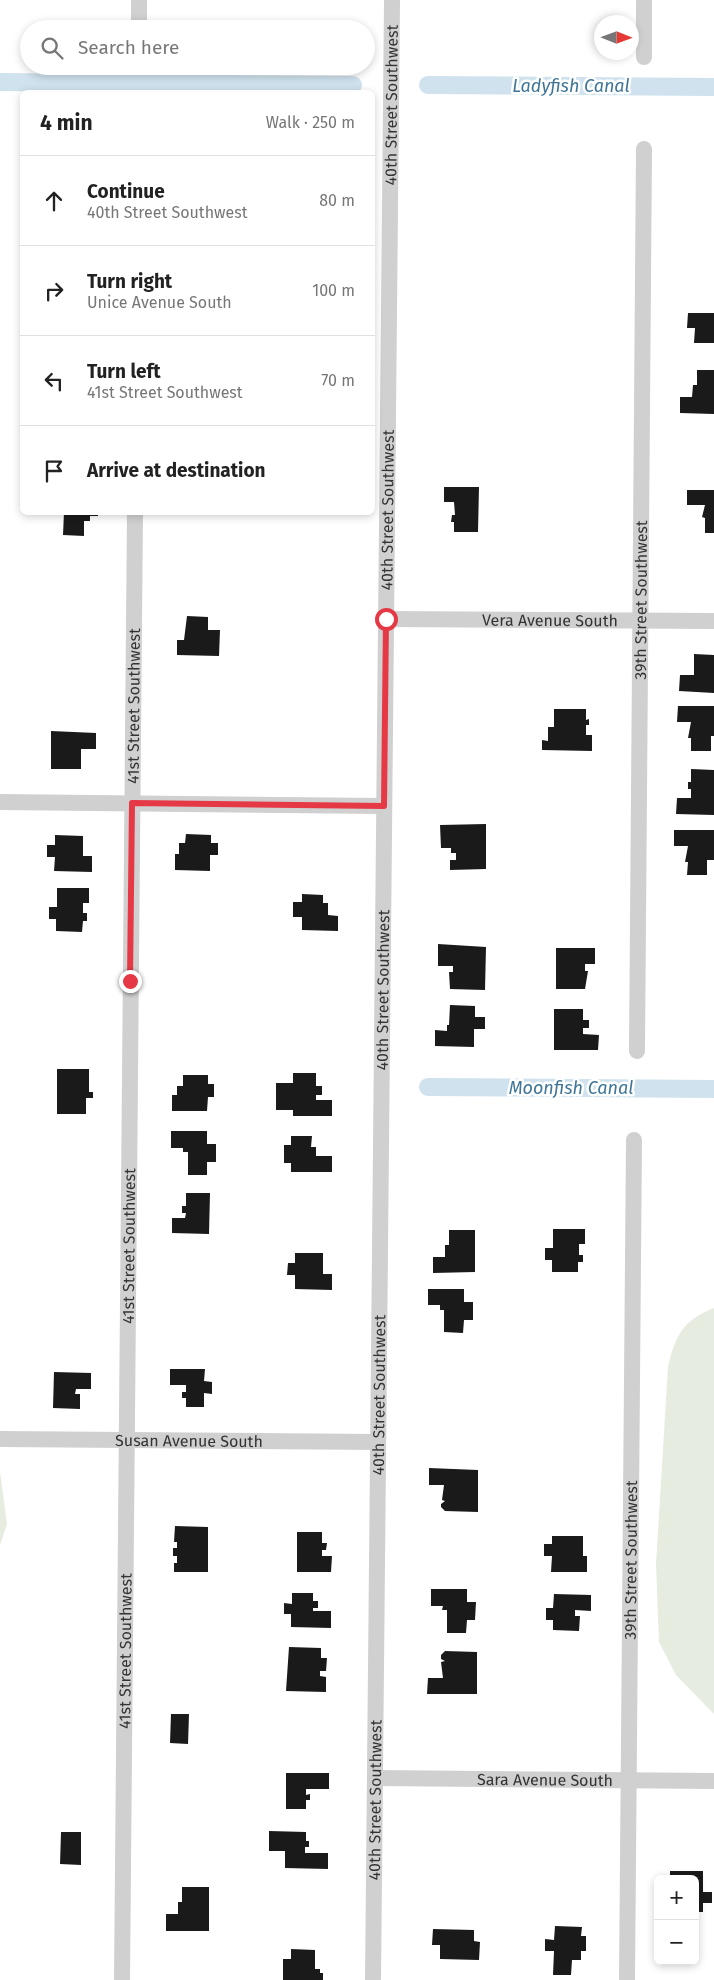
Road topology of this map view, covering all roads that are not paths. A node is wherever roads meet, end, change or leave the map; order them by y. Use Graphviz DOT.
graph roads {
  1 [pos="139,0"];
  2 [pos="392,0"];
  3 [pos="644,0"];
  4 [pos="139,20"];
  5 [pos="644,57"];
  6 [pos="644,149"];
  7 [pos="135,515"];
  8 [pos="386,619"];
  9 [pos="640,621"];
  10 [pos="714,621"];
  11 [pos="0,802"];
  12 [pos="132,803"];
  13 [pos="384,806"];
  14 [pos="637,1051"];
  15 [pos="634,1140"];
  16 [pos="0,1439"];
  17 [pos="127,1440"];
  18 [pos="378,1442"];
  19 [pos="375,1778"];
  20 [pos="629,1780"];
  21 [pos="714,1781"];
  22 [pos="122,1980"];
  23 [pos="374,1980"];
  24 [pos="627,1980"];
  1 -- 4 [label="street"];
  2 -- 8 [label="street, 40th Street Southwest"];
  3 -- 5 [label="street"];
  6 -- 9 [label="street, 39th Street Southwest"];
  7 -- 12 [label="street, 41st Street Southwest"];
  8 -- 9 [label="street, Vera Avenue South"];
  8 -- 13 [label="street, 40th Street Southwest"];
  9 -- 10 [label="street, Vera Avenue South"];
  9 -- 14 [label="street, 39th Street Southwest"];
  11 -- 12 [label="street"];
  12 -- 13 [label="street"];
  12 -- 17 [label="street, 41st Street Southwest"];
  13 -- 18 [label="street, 40th Street Southwest"];
  15 -- 20 [label="street, 39th Street Southwest"];
  16 -- 17 [label="street, Susan Avenue South"];
  17 -- 18 [label="street, Susan Avenue South"];
  17 -- 22 [label="street, 41st Street Southwest"];
  18 -- 19 [label="street, 40th Street Southwest"];
  19 -- 20 [label="street, Sara Avenue South"];
  19 -- 23 [label="street, 40th Street Southwest"];
  20 -- 21 [label="street, Sara Avenue South"];
  20 -- 24 [label="street, 39th Street Southwest"];
}
